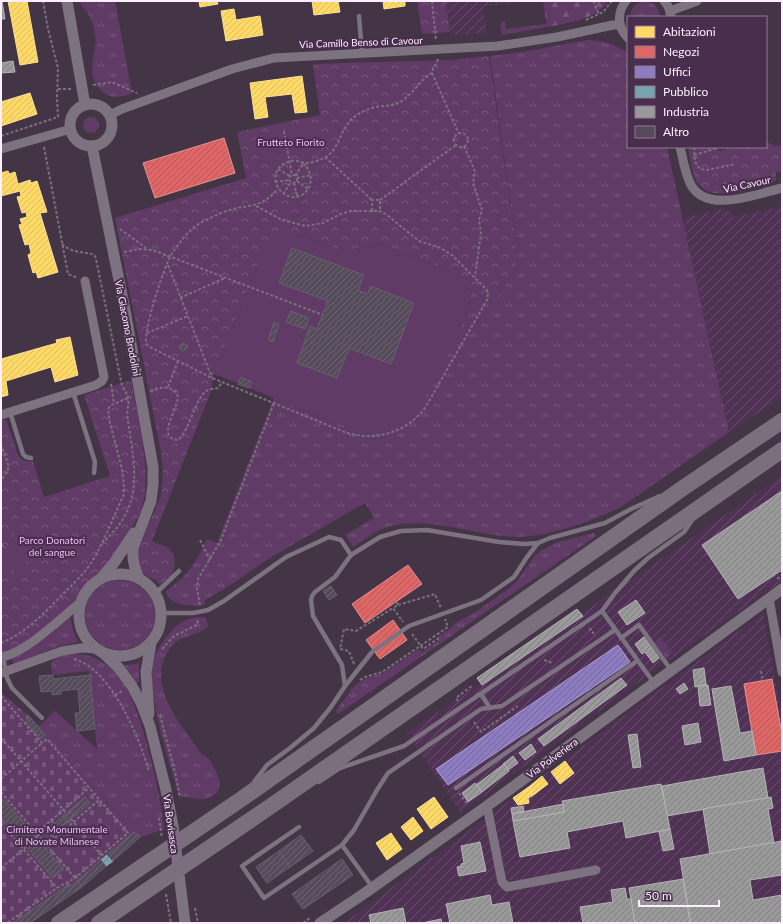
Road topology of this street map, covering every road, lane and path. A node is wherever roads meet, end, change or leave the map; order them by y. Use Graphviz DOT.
graph roads {
  1 [pos="43,1"];
  2 [pos="67,1"];
  3 [pos="432,1"];
  4 [pos="594,1"];
  5 [pos="626,1"];
  6 [pos="664,1"];
  7 [pos="697,1"];
  8 [pos="599,14"];
  9 [pos="671,14"];
  10 [pos="359,16"];
  11 [pos="620,25"];
  12 [pos="627,37"];
  13 [pos="437,41"];
  14 [pos="362,53"];
  15 [pos="438,58"];
  16 [pos="432,73"];
  17 [pos="58,89"];
  18 [pos="73,89"];
  19 [pos="85,105"];
  20 [pos="110,116"];
  21 [pos="71,129"];
  22 [pos="284,131"];
  23 [pos="459,134"];
  24 [pos="1,136"];
  25 [pos="47,144"];
  26 [pos="456,144"];
  27 [pos="92,146"];
  28 [pos="464,146"];
  29 [pos="680,148"];
  30 [pos="694,148"];
  31 [pos="718,148"];
  32 [pos="1,149"];
  33 [pos="694,154"];
  34 [pos="325,157"];
  35 [pos="290,161"];
  36 [pos="304,164"];
  37 [pos="735,164"];
  38 [pos="278,169"];
  39 [pos="311,175"];
  40 [pos="293,179"];
  41 [pos="276,182"];
  42 [pos="782,188"];
  43 [pos="278,189"];
  44 [pos="308,189"];
  45 [pos="283,194"];
  46 [pos="297,196"];
  47 [pos="372,200"];
  48 [pos="380,200"];
  49 [pos="256,206"];
  50 [pos="372,211"];
  51 [pos="380,211"];
  52 [pos="116,226"];
  53 [pos="62,244"];
  54 [pos="147,249"];
  55 [pos="121,253"];
  56 [pos="170,257"];
  57 [pos="167,264"];
  58 [pos="475,277"];
  59 [pos="225,278"];
  60 [pos="85,281"];
  61 [pos="180,298"];
  62 [pos="322,315"];
  63 [pos="188,316"];
  64 [pos="147,333"];
  65 [pos="178,361"];
  66 [pos="212,378"];
  67 [pos="222,382"];
  68 [pos="111,383"];
  69 [pos="168,387"];
  70 [pos="160,388"];
  71 [pos="73,392"];
  72 [pos="117,402"];
  73 [pos="114,403"];
  74 [pos="274,403"];
  75 [pos="6,414"];
  76 [pos="782,421"];
  77 [pos="1,444"];
  78 [pos="782,450"];
  79 [pos="31,458"];
  80 [pos="94,473"];
  81 [pos="1,481"];
  82 [pos="683,488"];
  83 [pos="704,504"];
  84 [pos="148,511"];
  85 [pos="200,540"];
  86 [pos="538,543"];
  87 [pos="1,545"];
  88 [pos="101,546"];
  89 [pos="6,548"];
  90 [pos="351,555"];
  91 [pos="210,560"];
  92 [pos="179,571"];
  93 [pos="139,578"];
  94 [pos="100,579"];
  95 [pos="782,589"];
  96 [pos="156,593"];
  97 [pos="769,598"];
  98 [pos="81,602"];
  99 [pos="200,606"];
  100 [pos="602,612"];
  101 [pos="162,613"];
  102 [pos="198,617"];
  103 [pos="615,630"];
  104 [pos="584,634"];
  105 [pos="439,638"];
  106 [pos="621,638"];
  107 [pos="599,641"];
  108 [pos="1,643"];
  109 [pos="151,643"];
  110 [pos="162,648"];
  111 [pos="422,649"];
  112 [pos="99,650"];
  113 [pos="540,654"];
  114 [pos="550,655"];
  115 [pos="2,657"];
  116 [pos="637,661"];
  117 [pos="85,664"];
  118 [pos="671,670"];
  119 [pos="761,671"];
  120 [pos="3,672"];
  121 [pos="782,672"];
  122 [pos="763,681"];
  123 [pos="654,683"];
  124 [pos="473,685"];
  125 [pos="345,686"];
  126 [pos="128,688"];
  127 [pos="481,694"];
  128 [pos="115,695"];
  129 [pos="1,696"];
  130 [pos="456,698"];
  131 [pos="490,708"];
  132 [pos="159,714"];
  133 [pos="42,718"];
  134 [pos="150,726"];
  135 [pos="1,738"];
  136 [pos="42,743"];
  137 [pos="21,761"];
  138 [pos="150,776"];
  139 [pos="1,778"];
  140 [pos="315,784"];
  141 [pos="89,788"];
  142 [pos="456,788"];
  143 [pos="1,792"];
  144 [pos="99,800"];
  145 [pos="240,800"];
  146 [pos="180,803"];
  147 [pos="468,805"];
  148 [pos="487,806"];
  149 [pos="64,810"];
  150 [pos="66,813"];
  151 [pos="159,816"];
  152 [pos="71,819"];
  153 [pos="74,822"];
  154 [pos="1,823"];
  155 [pos="299,827"];
  156 [pos="161,830"];
  157 [pos="39,836"];
  158 [pos="47,845"];
  159 [pos="342,845"];
  160 [pos="23,849"];
  161 [pos="103,856"];
  162 [pos="1,868"];
  163 [pos="596,870"];
  164 [pos="76,878"];
  165 [pos="57,888"];
  166 [pos="373,888"];
  167 [pos="166,900"];
  168 [pos="7,923"];
  169 [pos="59,923"];
  170 [pos="99,923"];
  171 [pos="171,923"];
  172 [pos="185,923"];
  173 [pos="320,923"];
  1 -- 17 [label="path"];
  2 -- 19 [label="street"];
  3 -- 13 [label="path"];
  4 -- 8 [label="path"];
  5 -- 11 [label="street"];
  6 -- 9 [label="street"];
  7 -- 9 [label="street"];
  10 -- 14 [label="lane"];
  11 -- 12 [label="street"];
  11 -- 14 [label="street, Via Camillo Benso di Cavour"];
  14 -- 20 [label="street, Via Camillo Benso di Cavour"];
  15 -- 16 [label="path"];
  16 -- 23 [label="path"];
  16 -- 34 [label="path"];
  17 -- 18 [label="path"];
  17 -- 24 [label="path"];
  19 -- 20 [label="street"];
  19 -- 21 [label="street"];
  20 -- 27 [label="street"];
  21 -- 27 [label="street"];
  21 -- 32 [label="street"];
  22 -- 35 [label="path"];
  23 -- 26 [label="path"];
  23 -- 28 [label="path"];
  25 -- 53 [label="path"];
  26 -- 28 [label="path"];
  26 -- 48 [label="path"];
  27 -- 84 [label="street, Via Giacomo Brodolini"];
  28 -- 58 [label="path"];
  29 -- 42 [label="street, Via Cavour"];
  30 -- 33 [label="path"];
  31 -- 33 [label="path"];
  33 -- 37 [label="path"];
  34 -- 36 [label="path"];
  34 -- 47 [label="path"];
  35 -- 36 [label="path"];
  35 -- 38 [label="path"];
  35 -- 40 [label="path"];
  36 -- 39 [label="path"];
  36 -- 40 [label="path"];
  38 -- 40 [label="path"];
  38 -- 41 [label="path"];
  39 -- 40 [label="path"];
  39 -- 44 [label="path"];
  40 -- 41 [label="path"];
  40 -- 44 [label="path"];
  40 -- 45 [label="path"];
  40 -- 46 [label="path"];
  41 -- 43 [label="path"];
  43 -- 45 [label="path"];
  43 -- 49 [label="path"];
  44 -- 46 [label="path"];
  45 -- 46 [label="path"];
  47 -- 48 [label="path"];
  47 -- 50 [label="path"];
  48 -- 51 [label="path"];
  49 -- 50 [label="path"];
  49 -- 56 [label="path"];
  50 -- 51 [label="path"];
  51 -- 58 [label="path"];
  52 -- 54 [label="path"];
  53 -- 60 [label="path"];
  53 -- 88 [label="path"];
  54 -- 55 [label="path"];
  54 -- 56 [label="path"];
  56 -- 57 [label="path"];
  56 -- 59 [label="path"];
  57 -- 61 [label="path"];
  57 -- 64 [label="path"];
  58 -- 74 [label="path"];
  59 -- 61 [label="path"];
  59 -- 62 [label="path"];
  60 -- 71 [label="street"];
  61 -- 63 [label="path"];
  63 -- 64 [label="path"];
  63 -- 66 [label="path"];
  64 -- 65 [label="path"];
  65 -- 66 [label="path"];
  65 -- 69 [label="path"];
  66 -- 67 [label="path"];
  67 -- 69 [label="path"];
  67 -- 74 [label="path"];
  68 -- 73 [label="path"];
  69 -- 70 [label="path"];
  71 -- 75 [label="street"];
  71 -- 80 [label="lane"];
  72 -- 73 [label="path"];
  73 -- 88 [label="path"];
  74 -- 91 [label="path"];
  75 -- 79 [label="lane"];
  76 -- 82 [label="highway"];
  77 -- 81 [label="path"];
  78 -- 83 [label="highway"];
  82 -- 86 [label="lane"];
  82 -- 145 [label="highway"];
  83 -- 100 [label="lane"];
  83 -- 170 [label="highway"];
  84 -- 93 [label="street, Via Giacomo Brodolini"];
  84 -- 94 [label="street, Via Giacomo Brodolini"];
  85 -- 91 [label="path"];
  86 -- 90 [label="lane"];
  86 -- 125 [label="lane"];
  87 -- 89 [label="path"];
  88 -- 108 [label="path"];
  90 -- 101 [label="lane"];
  90 -- 125 [label="lane"];
  91 -- 99 [label="path"];
  92 -- 96 [label="lane"];
  93 -- 94 [label="street"];
  93 -- 96 [label="street"];
  94 -- 98 [label="street"];
  95 -- 97 [label="street, Via Polveriera"];
  96 -- 101 [label="street"];
  97 -- 118 [label="street, Via Polveriera"];
  97 -- 121 [label="street"];
  98 -- 112 [label="street"];
  98 -- 115 [label="street"];
  100 -- 103 [label="lane"];
  100 -- 113 [label="lane"];
  101 -- 109 [label="street"];
  102 -- 110 [label="path"];
  103 -- 106 [label="lane"];
  103 -- 107 [label="lane"];
  104 -- 107 [label="path"];
  105 -- 111 [label="path"];
  106 -- 116 [label="lane"];
  106 -- 118 [label="lane"];
  107 -- 131 [label="lane"];
  109 -- 112 [label="street"];
  109 -- 134 [label="street, Via Bovisasca"];
  112 -- 120 [label="street"];
  112 -- 134 [label="street, Via Bovisasca"];
  113 -- 114 [label="path"];
  113 -- 127 [label="lane"];
  115 -- 120 [label="lane"];
  116 -- 123 [label="lane"];
  116 -- 142 [label="lane"];
  117 -- 128 [label="path"];
  118 -- 123 [label="street, Via Polveriera"];
  119 -- 122 [label="path"];
  120 -- 133 [label="lane"];
  123 -- 148 [label="street, Via Polveriera"];
  124 -- 130 [label="path"];
  125 -- 145 [label="lane"];
  126 -- 128 [label="path"];
  127 -- 131 [label="lane"];
  127 -- 140 [label="lane"];
  128 -- 138 [label="path"];
  129 -- 136 [label="path"];
  131 -- 159 [label="lane"];
  132 -- 146 [label="path"];
  134 -- 172 [label="street, Via Bovisasca"];
  135 -- 137 [label="path"];
  136 -- 137 [label="path"];
  136 -- 141 [label="path"];
  137 -- 139 [label="path"];
  137 -- 149 [label="path"];
  141 -- 144 [label="path"];
  141 -- 149 [label="path"];
  142 -- 147 [label="path"];
  143 -- 157 [label="path"];
  144 -- 153 [label="path"];
  144 -- 161 [label="path"];
  145 -- 169 [label="highway"];
  148 -- 163 [label="street"];
  148 -- 166 [label="street, Via Polveriera"];
  149 -- 150 [label="path"];
  149 -- 157 [label="path"];
  151 -- 156 [label="path"];
  152 -- 153 [label="path"];
  153 -- 158 [label="path"];
  153 -- 161 [label="path"];
  154 -- 160 [label="path"];
  155 -- 159 [label="lane"];
  157 -- 158 [label="path"];
  157 -- 160 [label="path"];
  158 -- 164 [label="path"];
  159 -- 166 [label="lane"];
  160 -- 162 [label="path"];
  160 -- 165 [label="path"];
  161 -- 164 [label="path"];
  164 -- 165 [label="path"];
  165 -- 168 [label="path"];
  166 -- 173 [label="street, Via Polveriera"];
  167 -- 171 [label="path"];
}
